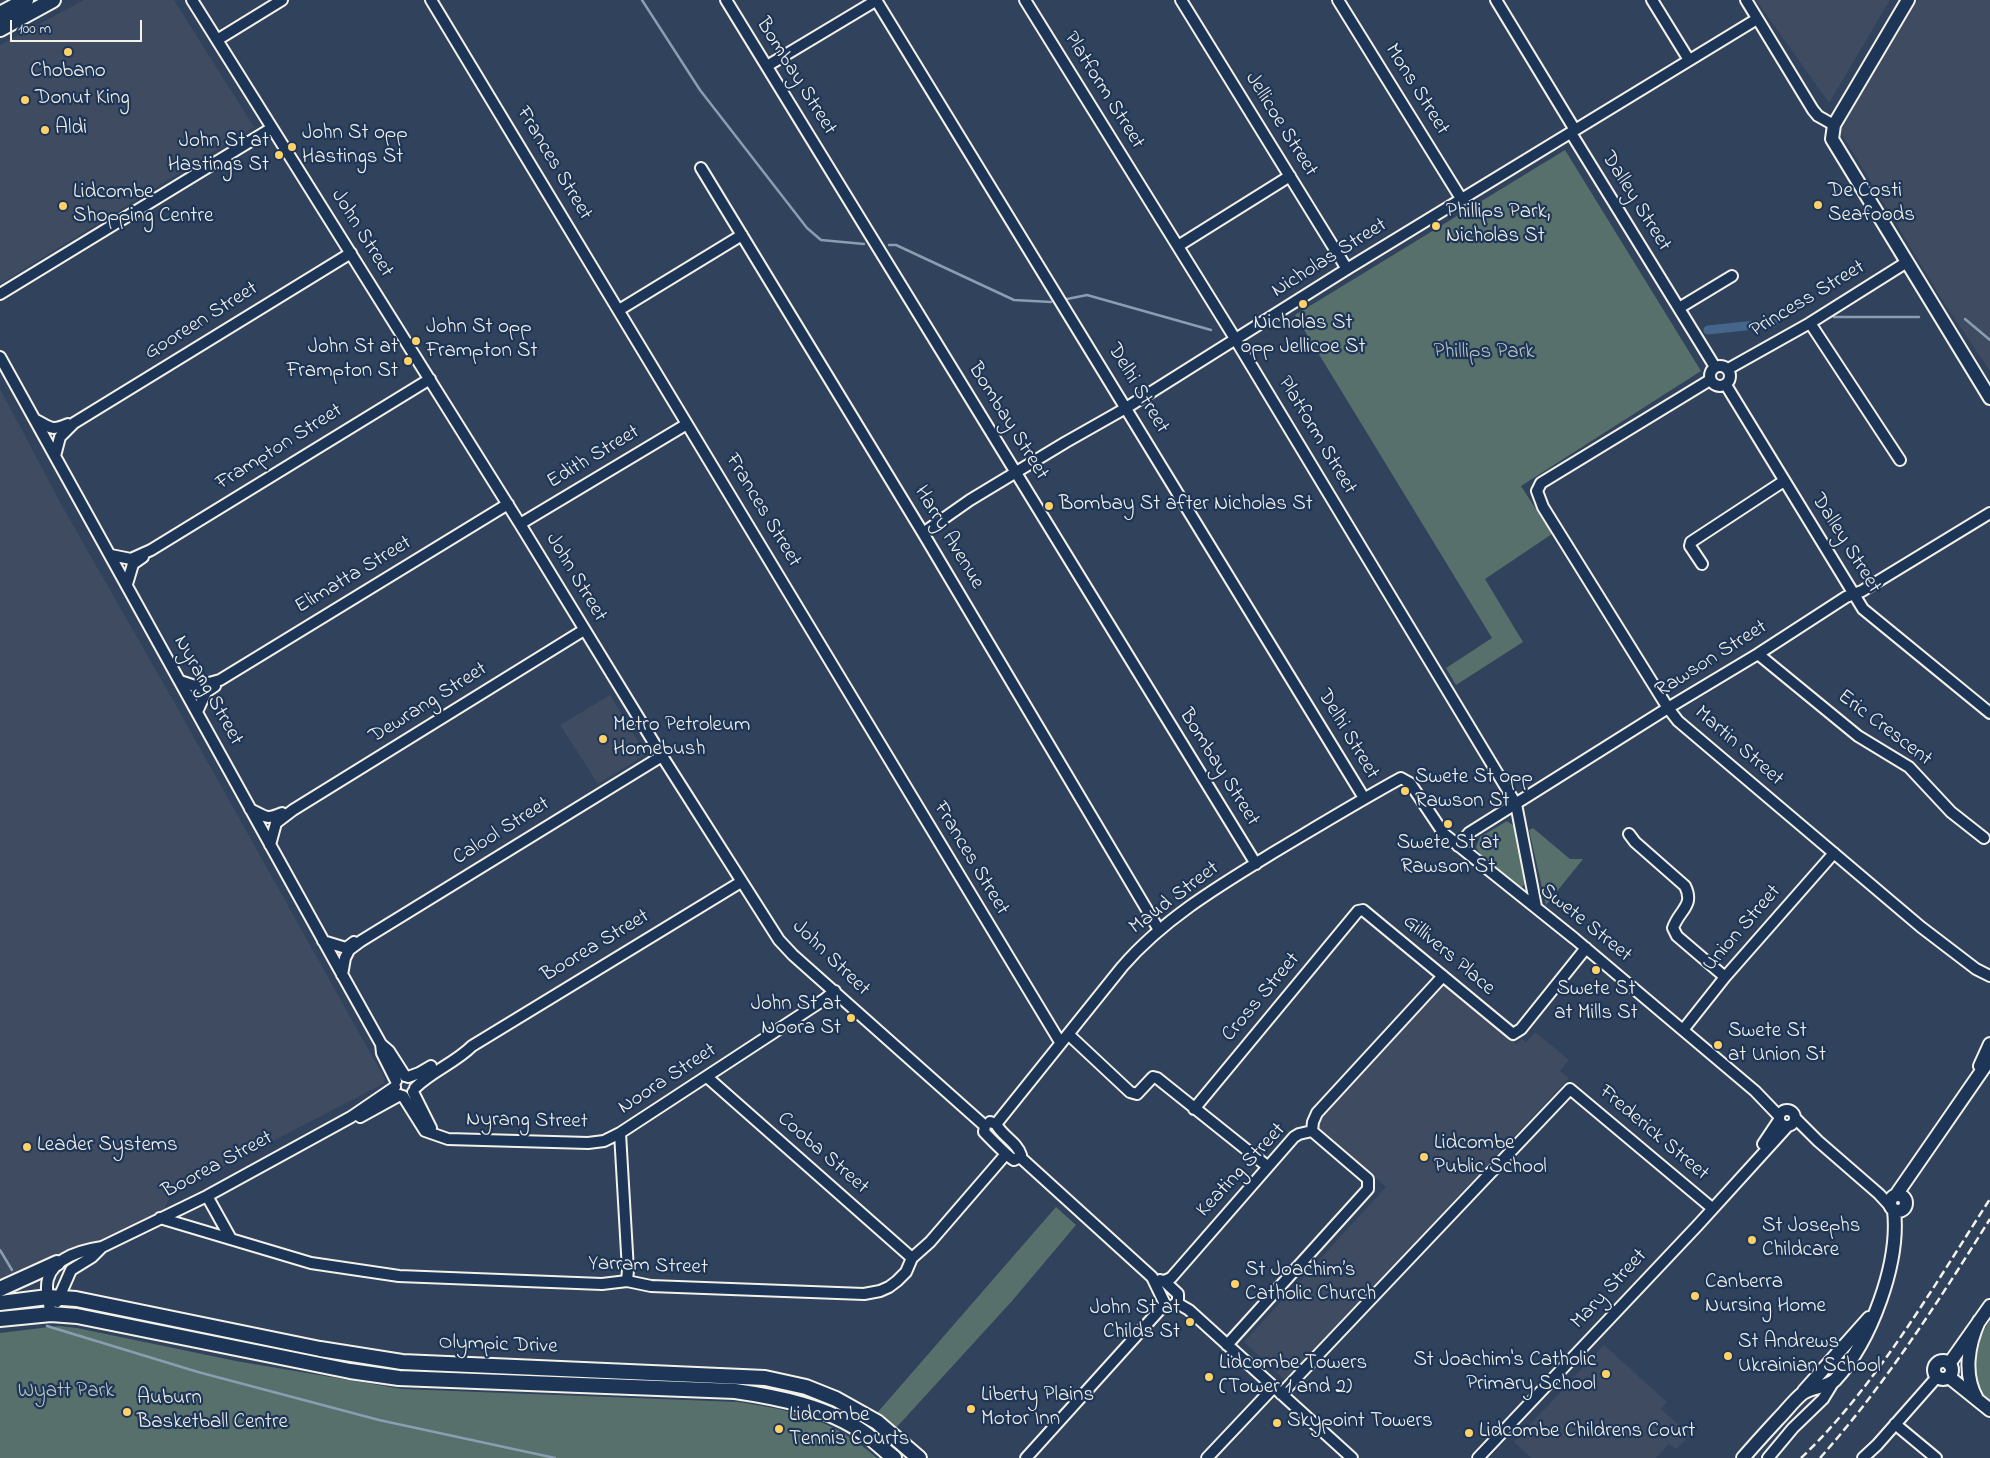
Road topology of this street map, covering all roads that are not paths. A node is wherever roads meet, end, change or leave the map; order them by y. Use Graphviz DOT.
graph roads {
  1 [pos="26,0"];
  2 [pos="53,0"];
  3 [pos="192,0"];
  4 [pos="282,0"];
  5 [pos="431,0"];
  6 [pos="726,0"];
  7 [pos="876,0"];
  8 [pos="1025,0"];
  9 [pos="1181,0"];
  10 [pos="1338,0"];
  11 [pos="1496,0"];
  12 [pos="1652,0"];
  13 [pos="1746,0"];
  14 [pos="1908,0"];
  15 [pos="0,14"];
  16 [pos="1757,18"];
  17 [pos="0,29"];
  18 [pos="217,40"];
  19 [pos="1689,60"];
  20 [pos="767,66"];
  21 [pos="1834,125"];
  22 [pos="272,128"];
  23 [pos="1573,131"];
  24 [pos="701,168"];
  25 [pos="1290,176"];
  26 [pos="1462,200"];
  27 [pos="742,235"];
  28 [pos="1178,246"];
  29 [pos="351,254"];
  30 [pos="1907,262"];
  31 [pos="1348,269"];
  32 [pos="1732,276"];
  33 [pos="1,294"];
  34 [pos="1679,308"];
  35 [pos="619,310"];
  36 [pos="1810,323"];
  37 [pos="1236,340"];
  38 [pos="0,357"];
  39 [pos="1715,367"];
  40 [pos="1728,369"];
  41 [pos="430,379"];
  42 [pos="1710,380"];
  43 [pos="1726,385"];
  44 [pos="1990,398"];
  45 [pos="1126,408"];
  46 [pos="35,420"];
  47 [pos="74,423"];
  48 [pos="686,424"];
  49 [pos="55,456"];
  50 [pos="1900,460"];
  51 [pos="1016,473"];
  52 [pos="1784,481"];
  53 [pos="508,504"];
  54 [pos="1990,513"];
  55 [pos="520,524"];
  56 [pos="923,533"];
  57 [pos="151,550"];
  58 [pos="111,555"];
  59 [pos="1702,564"];
  60 [pos="127,584"];
  61 [pos="1854,595"];
  62 [pos="584,630"];
  63 [pos="1758,654"];
  64 [pos="220,680"];
  65 [pos="180,681"];
  66 [pos="1668,708"];
  67 [pos="197,712"];
  68 [pos="1990,712"];
  69 [pos="662,756"];
  70 [pos="1401,778"];
  71 [pos="1364,798"];
  72 [pos="1516,804"];
  73 [pos="250,809"];
  74 [pos="293,810"];
  75 [pos="1629,834"];
  76 [pos="1984,838"];
  77 [pos="270,845"];
  78 [pos="1458,846"];
  79 [pos="1834,854"];
  80 [pos="1256,864"];
  81 [pos="741,882"];
  82 [pos="1536,907"];
  83 [pos="1358,911"];
  84 [pos="1158,930"];
  85 [pos="323,941"];
  86 [pos="361,941"];
  87 [pos="1586,948"];
  88 [pos="342,975"];
  89 [pos="1443,976"];
  90 [pos="1990,976"];
  91 [pos="1725,977"];
  92 [pos="834,991"];
  93 [pos="1682,1030"];
  94 [pos="1068,1034"];
  95 [pos="1060,1042"];
  96 [pos="1990,1044"];
  97 [pos="1990,1059"];
  98 [pos="707,1077"];
  99 [pos="1973,1082"];
  100 [pos="404,1086"];
  101 [pos="1194,1108"];
  102 [pos="1786,1120"];
  103 [pos="996,1124"];
  104 [pos="985,1126"];
  105 [pos="1312,1131"];
  106 [pos="620,1133"];
  107 [pos="1006,1154"];
  108 [pos="1020,1157"];
  109 [pos="1267,1166"];
  110 [pos="207,1196"];
  111 [pos="1898,1203"];
  112 [pos="1712,1208"];
  113 [pos="160,1218"];
  114 [pos="231,1239"];
  115 [pos="102,1247"];
  116 [pos="912,1258"];
  117 [pos="57,1263"];
  118 [pos="1152,1277"];
  119 [pos="627,1281"];
  120 [pos="1164,1281"];
  121 [pos="0,1289"];
  122 [pos="1174,1290"];
  123 [pos="54,1297"];
  124 [pos="1164,1301"];
  125 [pos="0,1303"];
  126 [pos="1177,1303"];
  127 [pos="1990,1306"];
  128 [pos="1876,1309"];
  129 [pos="50,1314"];
  130 [pos="0,1319"];
  131 [pos="1866,1322"];
  132 [pos="1979,1322"];
  133 [pos="1227,1345"];
  134 [pos="1943,1377"];
  135 [pos="1835,1380"];
  136 [pos="1822,1386"];
  137 [pos="1277,1391"];
  138 [pos="1799,1396"];
  139 [pos="1977,1399"];
  140 [pos="1990,1410"];
  141 [pos="1895,1424"];
  142 [pos="1794,1428"];
  143 [pos="1745,1455"];
  144 [pos="894,1458"];
  145 [pos="919,1458"];
  146 [pos="1026,1458"];
  147 [pos="1207,1458"];
  148 [pos="1352,1458"];
  149 [pos="1478,1458"];
  150 [pos="1768,1458"];
  151 [pos="1865,1458"];
  152 [pos="1936,1458"];
  1 -- 15 [label="highway"];
  2 -- 17 [label="highway"];
  3 -- 18 [label="street, John Street"];
  4 -- 18 [label="street"];
  5 -- 35 [label="street, Frances Street"];
  6 -- 20 [label="street, Bombay Street"];
  7 -- 20 [label="street"];
  7 -- 45 [label="street, Delhi Street"];
  8 -- 28 [label="street, Platform Street"];
  9 -- 25 [label="street, Jellicoe Street"];
  10 -- 26 [label="street, Mons Street"];
  11 -- 23 [label="street, Dalley Street"];
  12 -- 19 [label="street"];
  13 -- 16 [label="street"];
  14 -- 21 [label="main road"];
  16 -- 19 [label="street, Nicholas Street"];
  16 -- 21 [label="street"];
  18 -- 22 [label="street, John Street"];
  19 -- 23 [label="street, Nicholas Street"];
  20 -- 51 [label="street, Bombay Street"];
  21 -- 30 [label="main road"];
  22 -- 29 [label="street, John Street"];
  22 -- 33 [label="street"];
  23 -- 26 [label="street, Nicholas Street"];
  23 -- 34 [label="street, Dalley Street"];
  24 -- 27 [label="street, Harry Avenue"];
  25 -- 28 [label="street"];
  25 -- 31 [label="street, Jellicoe Street"];
  26 -- 31 [label="street, Nicholas Street"];
  27 -- 35 [label="street"];
  27 -- 56 [label="street, Harry Avenue"];
  28 -- 37 [label="street, Platform Street"];
  29 -- 41 [label="street, John Street"];
  29 -- 47 [label="street, Gooreen Street"];
  30 -- 36 [label="street, Princess Street"];
  30 -- 44 [label="main road"];
  31 -- 37 [label="street, Nicholas Street"];
  32 -- 34 [label="street"];
  34 -- 39 [label="street, Dalley Street"];
  35 -- 48 [label="street, Frances Street"];
  36 -- 40 [label="street, Princess Street"];
  36 -- 50 [label="street"];
  37 -- 45 [label="street, Nicholas Street"];
  37 -- 72 [label="street, Platform Street"];
  38 -- 46 [label="street, Nyrang Street"];
  39 -- 40 [label="street"];
  39 -- 42 [label="street"];
  40 -- 43 [label="street"];
  41 -- 53 [label="street, John Street"];
  41 -- 57 [label="street, Frampton Street"];
  42 -- 43 [label="street"];
  42 -- 66 [label="street, Martin Street"];
  43 -- 52 [label="street, Dalley Street"];
  45 -- 51 [label="street, Nicholas Street"];
  45 -- 71 [label="street, Delhi Street"];
  46 -- 47 [label="street, Gooreen Street"];
  46 -- 49 [label="street, Nyrang Street"];
  47 -- 49 [label="street, Gooreen Street"];
  48 -- 55 [label="street, Edith Street"];
  48 -- 95 [label="street, Frances Street"];
  49 -- 58 [label="street, Nyrang Street"];
  51 -- 56 [label="street, Nicholas Street"];
  51 -- 80 [label="street, Bombay Street"];
  52 -- 59 [label="street"];
  52 -- 61 [label="street, Dalley Street"];
  53 -- 55 [label="street, John Street"];
  53 -- 64 [label="street, Elimatta Street"];
  54 -- 61 [label="street, Rawson Street"];
  55 -- 62 [label="street, John Street"];
  56 -- 84 [label="street, Harry Avenue"];
  57 -- 58 [label="street, Frampton Street"];
  57 -- 60 [label="street, Frampton Street"];
  58 -- 60 [label="street, Nyrang Street"];
  60 -- 65 [label="street, Nyrang Street"];
  61 -- 63 [label="street, Rawson Street"];
  61 -- 68 [label="street, Dalley Street"];
  62 -- 69 [label="street, John Street"];
  62 -- 74 [label="street, Dewrang Street"];
  63 -- 66 [label="street, Rawson Street"];
  63 -- 76 [label="street, Eric Crescent"];
  64 -- 65 [label="street, Elimatta Street"];
  64 -- 67 [label="street, Elimatta Street"];
  65 -- 67 [label="street, Nyrang Street"];
  66 -- 72 [label="street, Rawson Street"];
  66 -- 79 [label="street, Martin Street"];
  67 -- 73 [label="street, Nyrang Street"];
  69 -- 81 [label="street, John Street"];
  69 -- 86 [label="street, Calool Street"];
  70 -- 71 [label="street, Maud Street"];
  70 -- 78 [label="street, Swete Street"];
  71 -- 80 [label="street, Maud Street"];
  72 -- 78 [label="street, Rawson Street"];
  72 -- 82 [label="street, Platform Street"];
  73 -- 74 [label="street, Dewrang Street"];
  73 -- 77 [label="street, Nyrang Street"];
  74 -- 77 [label="street, Dewrang Street"];
  75 -- 91 [label="street"];
  77 -- 85 [label="street, Nyrang Street"];
  78 -- 82 [label="street, Swete Street"];
  79 -- 90 [label="street, Martin Street"];
  79 -- 91 [label="street, Union Street"];
  80 -- 84 [label="street, Maud Street"];
  81 -- 92 [label="street, John Street"];
  81 -- 100 [label="street, Boorea Street"];
  82 -- 87 [label="street, Swete Street"];
  83 -- 89 [label="street, Gillivers Place"];
  83 -- 101 [label="street, Cross Street"];
  84 -- 94 [label="street, Maud Street"];
  85 -- 86 [label="street, Calool Street"];
  85 -- 88 [label="street, Nyrang Street"];
  86 -- 88 [label="street, Calool Street"];
  87 -- 89 [label="street, Gillivers Place"];
  87 -- 93 [label="street, Swete Street"];
  88 -- 100 [label="street, Nyrang Street"];
  89 -- 105 [label="street, Keating Street"];
  91 -- 93 [label="street, Union Street"];
  92 -- 98 [label="street, Noora Street"];
  92 -- 104 [label="street, John Street"];
  93 -- 102 [label="street, Swete Street"];
  94 -- 95 [label="street, Maud Street"];
  94 -- 101 [label="street"];
  95 -- 103 [label="street, Maud Street"];
  96 -- 99 [label="main road"];
  97 -- 99 [label="main road"];
  98 -- 106 [label="street, Noora Street"];
  98 -- 116 [label="street, Cooba Street"];
  99 -- 111 [label="main road"];
  100 -- 106 [label="street, Nyrang Street"];
  100 -- 110 [label="street, Boorea Street"];
  101 -- 109 [label="street"];
  102 -- 111 [label="street, Swete Street"];
  102 -- 112 [label="street, Mary Street"];
  103 -- 104 [label="street"];
  103 -- 108 [label="street"];
  104 -- 107 [label="street, John Street"];
  105 -- 109 [label="street, Keating Street"];
  105 -- 133 [label="street"];
  106 -- 119 [label="street, Noora Street"];
  107 -- 108 [label="street"];
  107 -- 116 [label="street, Yarram Street"];
  108 -- 118 [label="street"];
  109 -- 120 [label="street, Keating Street"];
  110 -- 113 [label="street, Boorea Street"];
  110 -- 114 [label="street"];
  111 -- 128 [label="main road"];
  112 -- 137 [label="street, Frederick Street"];
  112 -- 149 [label="street, Mary Street"];
  113 -- 114 [label="street, Yarram Street"];
  113 -- 115 [label="street, Boorea Street"];
  114 -- 119 [label="street, Yarram Street"];
  115 -- 117 [label="street, Boorea Street"];
  115 -- 123 [label="street, Boorea Street"];
  116 -- 119 [label="street, Yarram Street"];
  117 -- 121 [label="highway"];
  117 -- 123 [label="street, Boorea Street"];
  118 -- 120 [label="street"];
  118 -- 124 [label="street"];
  120 -- 122 [label="street"];
  122 -- 124 [label="street"];
  122 -- 126 [label="street"];
  123 -- 125 [label="highway"];
  123 -- 129 [label="street, Boorea Street"];
  123 -- 145 [label="highway, Olympic Drive"];
  124 -- 126 [label="street"];
  124 -- 146 [label="street"];
  126 -- 133 [label="street"];
  127 -- 132 [label="main road"];
  128 -- 131 [label="main road"];
  128 -- 135 [label="main road"];
  129 -- 130 [label="highway"];
  129 -- 144 [label="highway, Olympic Drive"];
  131 -- 136 [label="main road"];
  131 -- 138 [label="main road"];
  132 -- 134 [label="main road"];
  132 -- 139 [label="main road"];
  133 -- 137 [label="street"];
  134 -- 139 [label="main road"];
  134 -- 141 [label="street"];
  135 -- 136 [label="main road"];
  135 -- 142 [label="street"];
  136 -- 138 [label="main road"];
  136 -- 142 [label="street"];
  137 -- 147 [label="street"];
  137 -- 148 [label="street"];
  138 -- 143 [label="main road"];
  139 -- 140 [label="main road"];
  141 -- 151 [label="street"];
  141 -- 152 [label="street"];
  142 -- 150 [label="street"];
}
